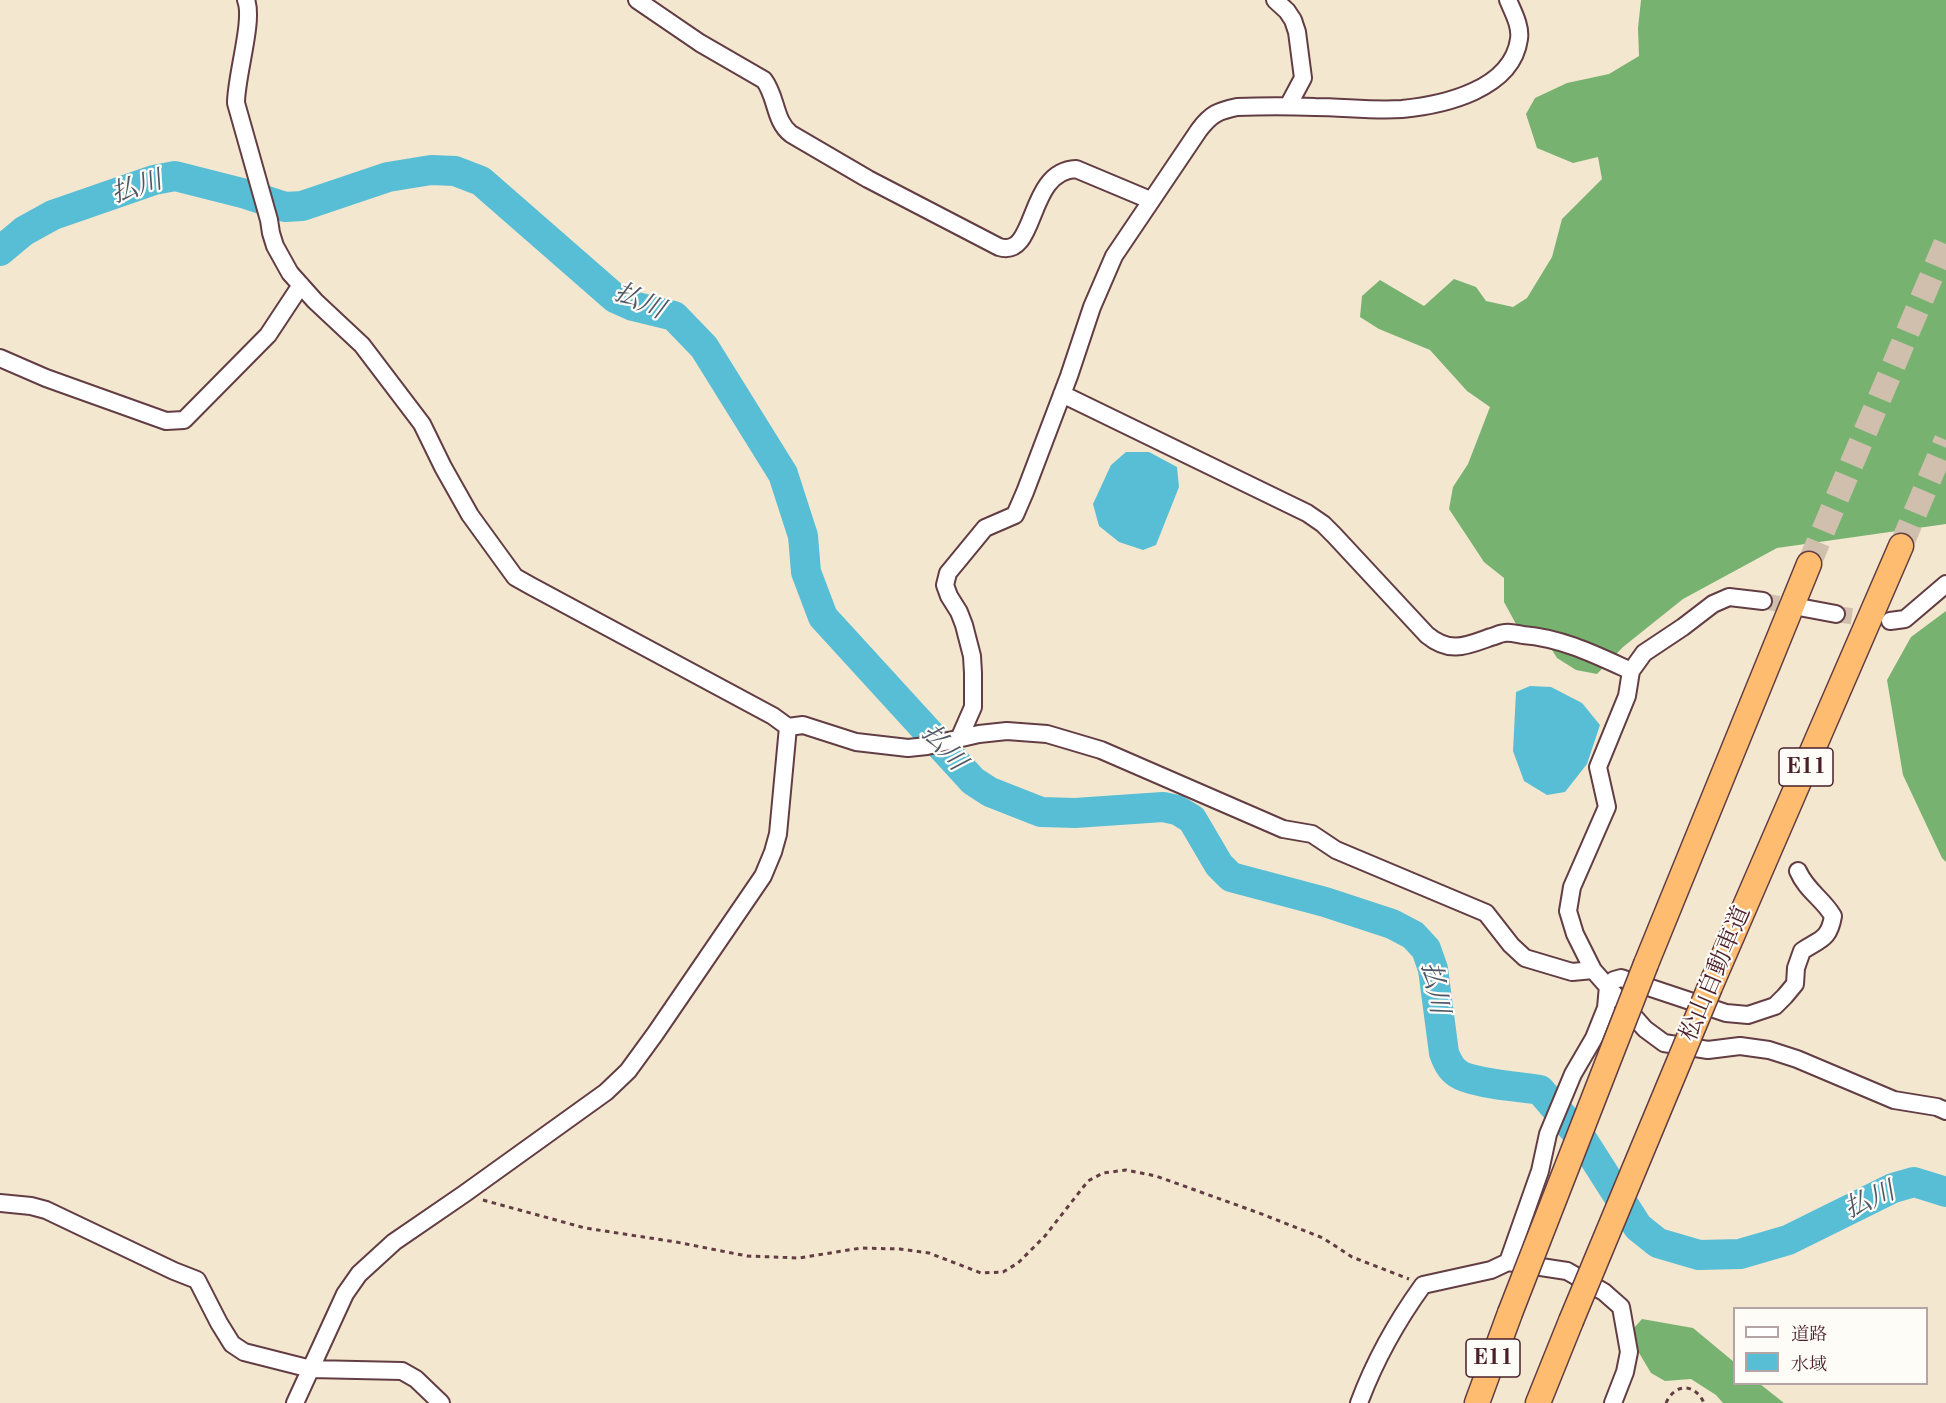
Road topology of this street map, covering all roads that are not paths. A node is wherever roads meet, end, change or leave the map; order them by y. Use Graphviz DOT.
graph roads {
  1 [pos="246,0"];
  2 [pos="637,0"];
  3 [pos="1275,0"];
  4 [pos="1508,0"];
  5 [pos="1288,106"];
  6 [pos="1150,200"];
  7 [pos="301,285"];
  8 [pos="0,358"];
  9 [pos="1062,394"];
  10 [pos="1901,546"];
  11 [pos="1809,564"];
  12 [pos="1946,584"];
  13 [pos="1763,601"];
  14 [pos="1804,608"];
  15 [pos="1836,614"];
  16 [pos="1890,621"];
  17 [pos="1631,671"];
  18 [pos="788,727"];
  19 [pos="959,739"];
  20 [pos="1798,872"];
  21 [pos="1593,970"];
  22 [pos="1608,986"];
  23 [pos="1946,1110"];
  24 [pos="0,1203"];
  25 [pos="1508,1262"];
  26 [pos="311,1369"];
  27 [pos="295,1403"];
  28 [pos="441,1403"];
  29 [pos="1359,1403"];
  30 [pos="1477,1403"];
  31 [pos="1538,1403"];
  32 [pos="1613,1403"];
  1 -- 7 [label="street"];
  2 -- 6 [label="street"];
  3 -- 5 [label="street"];
  4 -- 5 [label="street"];
  5 -- 6 [label="street"];
  6 -- 9 [label="street"];
  7 -- 8 [label="street"];
  7 -- 18 [label="street"];
  9 -- 17 [label="street"];
  9 -- 19 [label="street"];
  10 -- 31 [label="highway, 松山自動車道 / E11, bridge"];
  11 -- 30 [label="highway, E11, bridge"];
  12 -- 16 [label="street"];
  13 -- 17 [label="street"];
  14 -- 15 [label="street"];
  17 -- 21 [label="street"];
  18 -- 19 [label="street"];
  18 -- 26 [label="street"];
  19 -- 21 [label="street"];
  20 -- 22 [label="street"];
  21 -- 22 [label="street"];
  22 -- 23 [label="street"];
  22 -- 25 [label="street"];
  24 -- 26 [label="street"];
  25 -- 29 [label="street"];
  25 -- 32 [label="street"];
  26 -- 27 [label="street"];
  26 -- 28 [label="street"];
}
